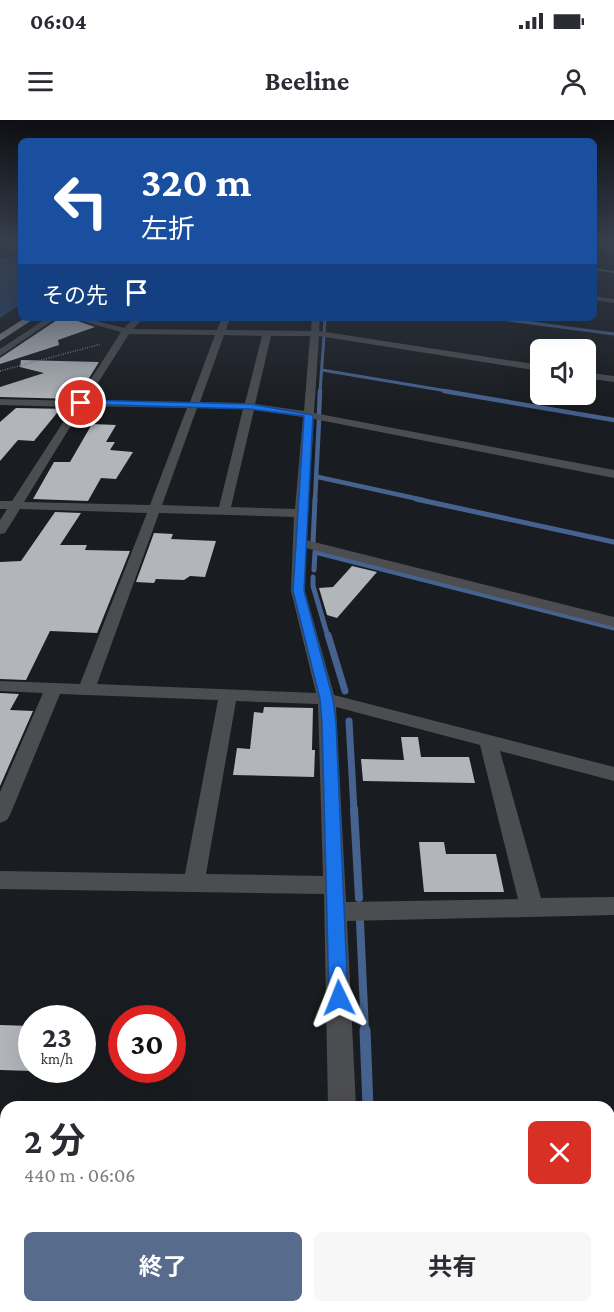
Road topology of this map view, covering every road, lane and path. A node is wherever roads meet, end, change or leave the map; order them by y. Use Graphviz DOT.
graph roads {
  1 [pos="597,298"];
  2 [pos="614,300"];
  3 [pos="25,321"];
  4 [pos="48,321"];
  5 [pos="84,321"];
  6 [pos="136,321"];
  7 [pos="225,321"];
  8 [pos="316,321"];
  9 [pos="220,333"];
  10 [pos="267,333"];
  11 [pos="315,334"];
  12 [pos="124,335"];
  13 [pos="0,338"];
  14 [pos="0,353"];
  15 [pos="530,366"];
  16 [pos="0,371"];
  17 [pos="596,377"];
  18 [pos="614,379"];
  19 [pos="0,402"];
  20 [pos="81,403"];
  21 [pos="195,405"];
  22 [pos="250,406"];
  23 [pos="309,415"];
  24 [pos="614,474"];
  25 [pos="0,505"];
  26 [pos="16,505"];
  27 [pos="156,509"];
  28 [pos="224,511"];
  29 [pos="301,513"];
  30 [pos="0,530"];
  31 [pos="299,542"];
  32 [pos="614,622"];
  33 [pos="0,686"];
  34 [pos="54,688"];
  35 [pos="87,689"];
  36 [pos="228,695"];
  37 [pos="326,699"];
  38 [pos="488,741"];
  39 [pos="614,774"];
  40 [pos="0,815"];
  41 [pos="0,880"];
  42 [pos="194,882"];
  43 [pos="335,885"];
  44 [pos="614,906"];
  45 [pos="532,907"];
  46 [pos="336,912"];
  47 [pos="342,1101"];
  1 -- 2 [label="street"];
  3 -- 13 [label="main road"];
  4 -- 14 [label="street"];
  5 -- 12 [label="street"];
  6 -- 12 [label="street"];
  7 -- 9 [label="street"];
  8 -- 11 [label="street"];
  9 -- 10 [label="street"];
  9 -- 12 [label="street"];
  9 -- 21 [label="street"];
  10 -- 11 [label="street"];
  10 -- 22 [label="street"];
  11 -- 15 [label="street"];
  11 -- 23 [label="street"];
  12 -- 16 [label="path"];
  12 -- 20 [label="street"];
  17 -- 18 [label="street"];
  19 -- 20 [label="street"];
  20 -- 21 [label="street"];
  20 -- 26 [label="street"];
  21 -- 22 [label="street"];
  21 -- 27 [label="street"];
  22 -- 23 [label="street"];
  22 -- 28 [label="street"];
  23 -- 24 [label="street"];
  23 -- 29 [label="street"];
  25 -- 26 [label="street"];
  26 -- 27 [label="street"];
  26 -- 30 [label="street"];
  27 -- 28 [label="street"];
  27 -- 35 [label="street"];
  28 -- 29 [label="street"];
  29 -- 31 [label="street"];
  31 -- 32 [label="street"];
  31 -- 37 [label="street"];
  33 -- 34 [label="street"];
  34 -- 35 [label="street"];
  34 -- 40 [label="street"];
  35 -- 36 [label="street"];
  36 -- 37 [label="street"];
  36 -- 42 [label="street"];
  37 -- 38 [label="street"];
  37 -- 43 [label="street"];
  38 -- 39 [label="street"];
  38 -- 45 [label="street"];
  41 -- 42 [label="street"];
  42 -- 43 [label="street"];
  43 -- 46 [label="street"];
  44 -- 45 [label="street"];
  45 -- 46 [label="street"];
  46 -- 47 [label="street"];
}
